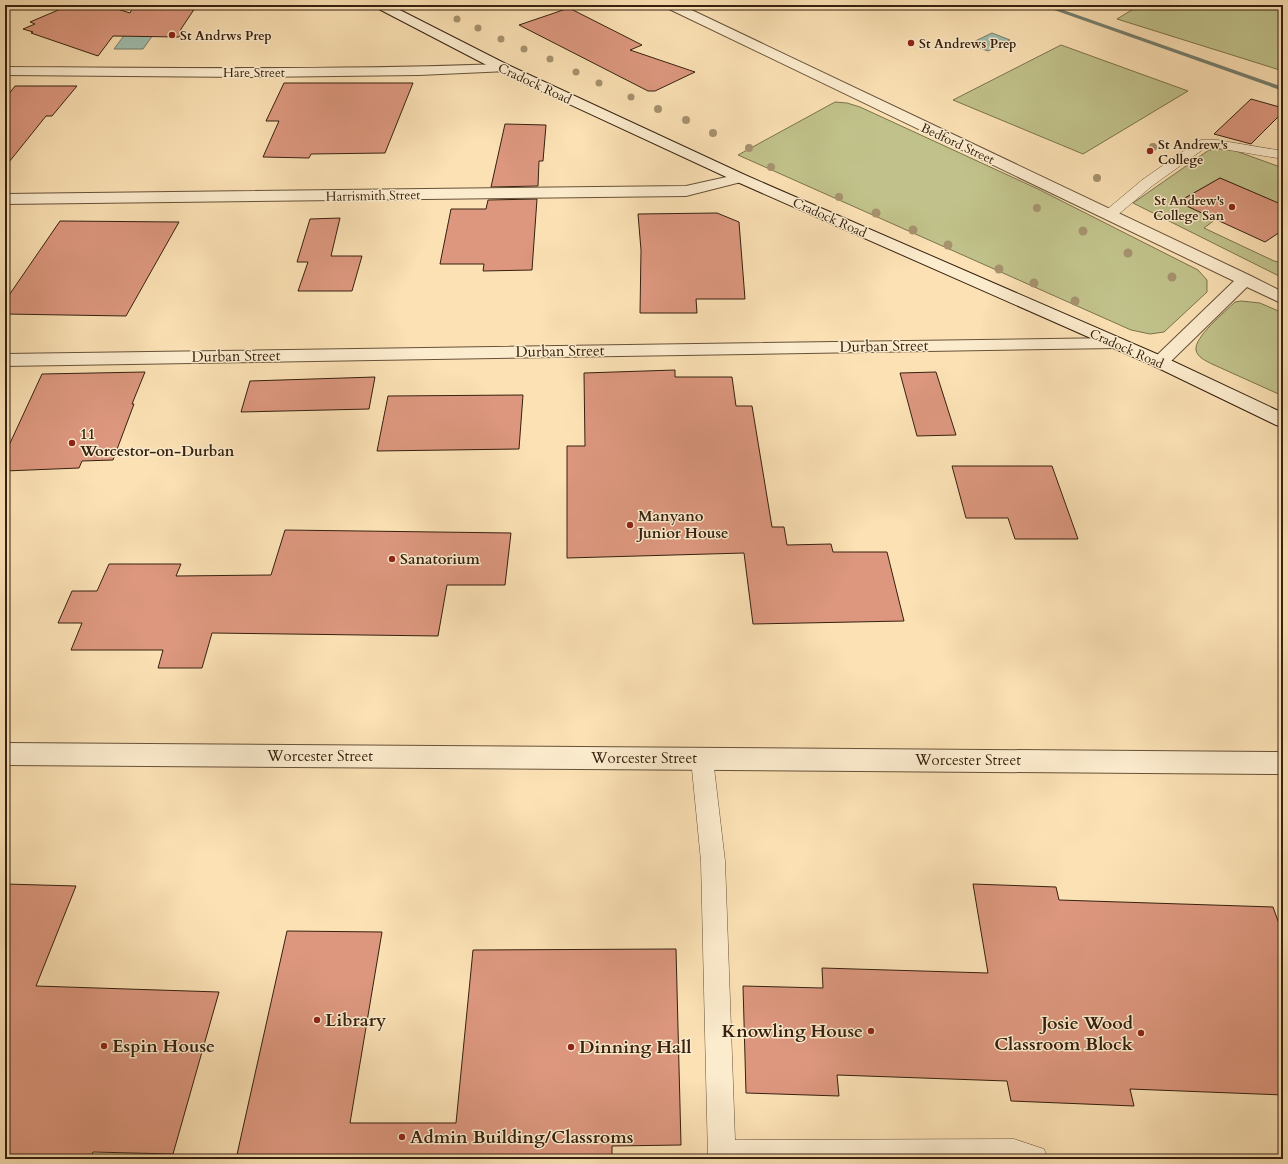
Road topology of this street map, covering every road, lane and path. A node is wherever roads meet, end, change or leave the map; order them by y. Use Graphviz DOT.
graph roads {
  1 [pos="381,5"];
  2 [pos="671,5"];
  3 [pos="503,68"];
  4 [pos="5,71"];
  5 [pos="1283,155"];
  6 [pos="740,178"];
  7 [pos="5,199"];
  8 [pos="1109,215"];
  9 [pos="1245,280"];
  10 [pos="1283,299"];
  11 [pos="1116,343"];
  12 [pos="5,360"];
  13 [pos="1160,362"];
  14 [pos="1283,421"];
  15 [pos="5,754"];
  16 [pos="702,758"];
  17 [pos="1283,763"];
  18 [pos="722,1156"];
  19 [pos="1034,1159"];
  1 -- 3 [label="street, Cradock Road"];
  2 -- 8 [label="street, Bedford Street"];
  3 -- 4 [label="street, Hare Street"];
  3 -- 6 [label="street, Cradock Road"];
  5 -- 8 [label="lane"];
  6 -- 7 [label="street, Harrismith Street"];
  6 -- 11 [label="street, Cradock Road"];
  8 -- 9 [label="street, Bedford Street"];
  9 -- 10 [label="street, Bedford Street"];
  9 -- 13 [label="street"];
  11 -- 12 [label="street, Durban Street"];
  11 -- 13 [label="street, Cradock Road"];
  13 -- 14 [label="street, Cradock Road"];
  15 -- 16 [label="street, Worcester Street"];
  16 -- 17 [label="street, Worcester Street"];
  16 -- 18 [label="lane"];
  18 -- 19 [label="lane"];
}
